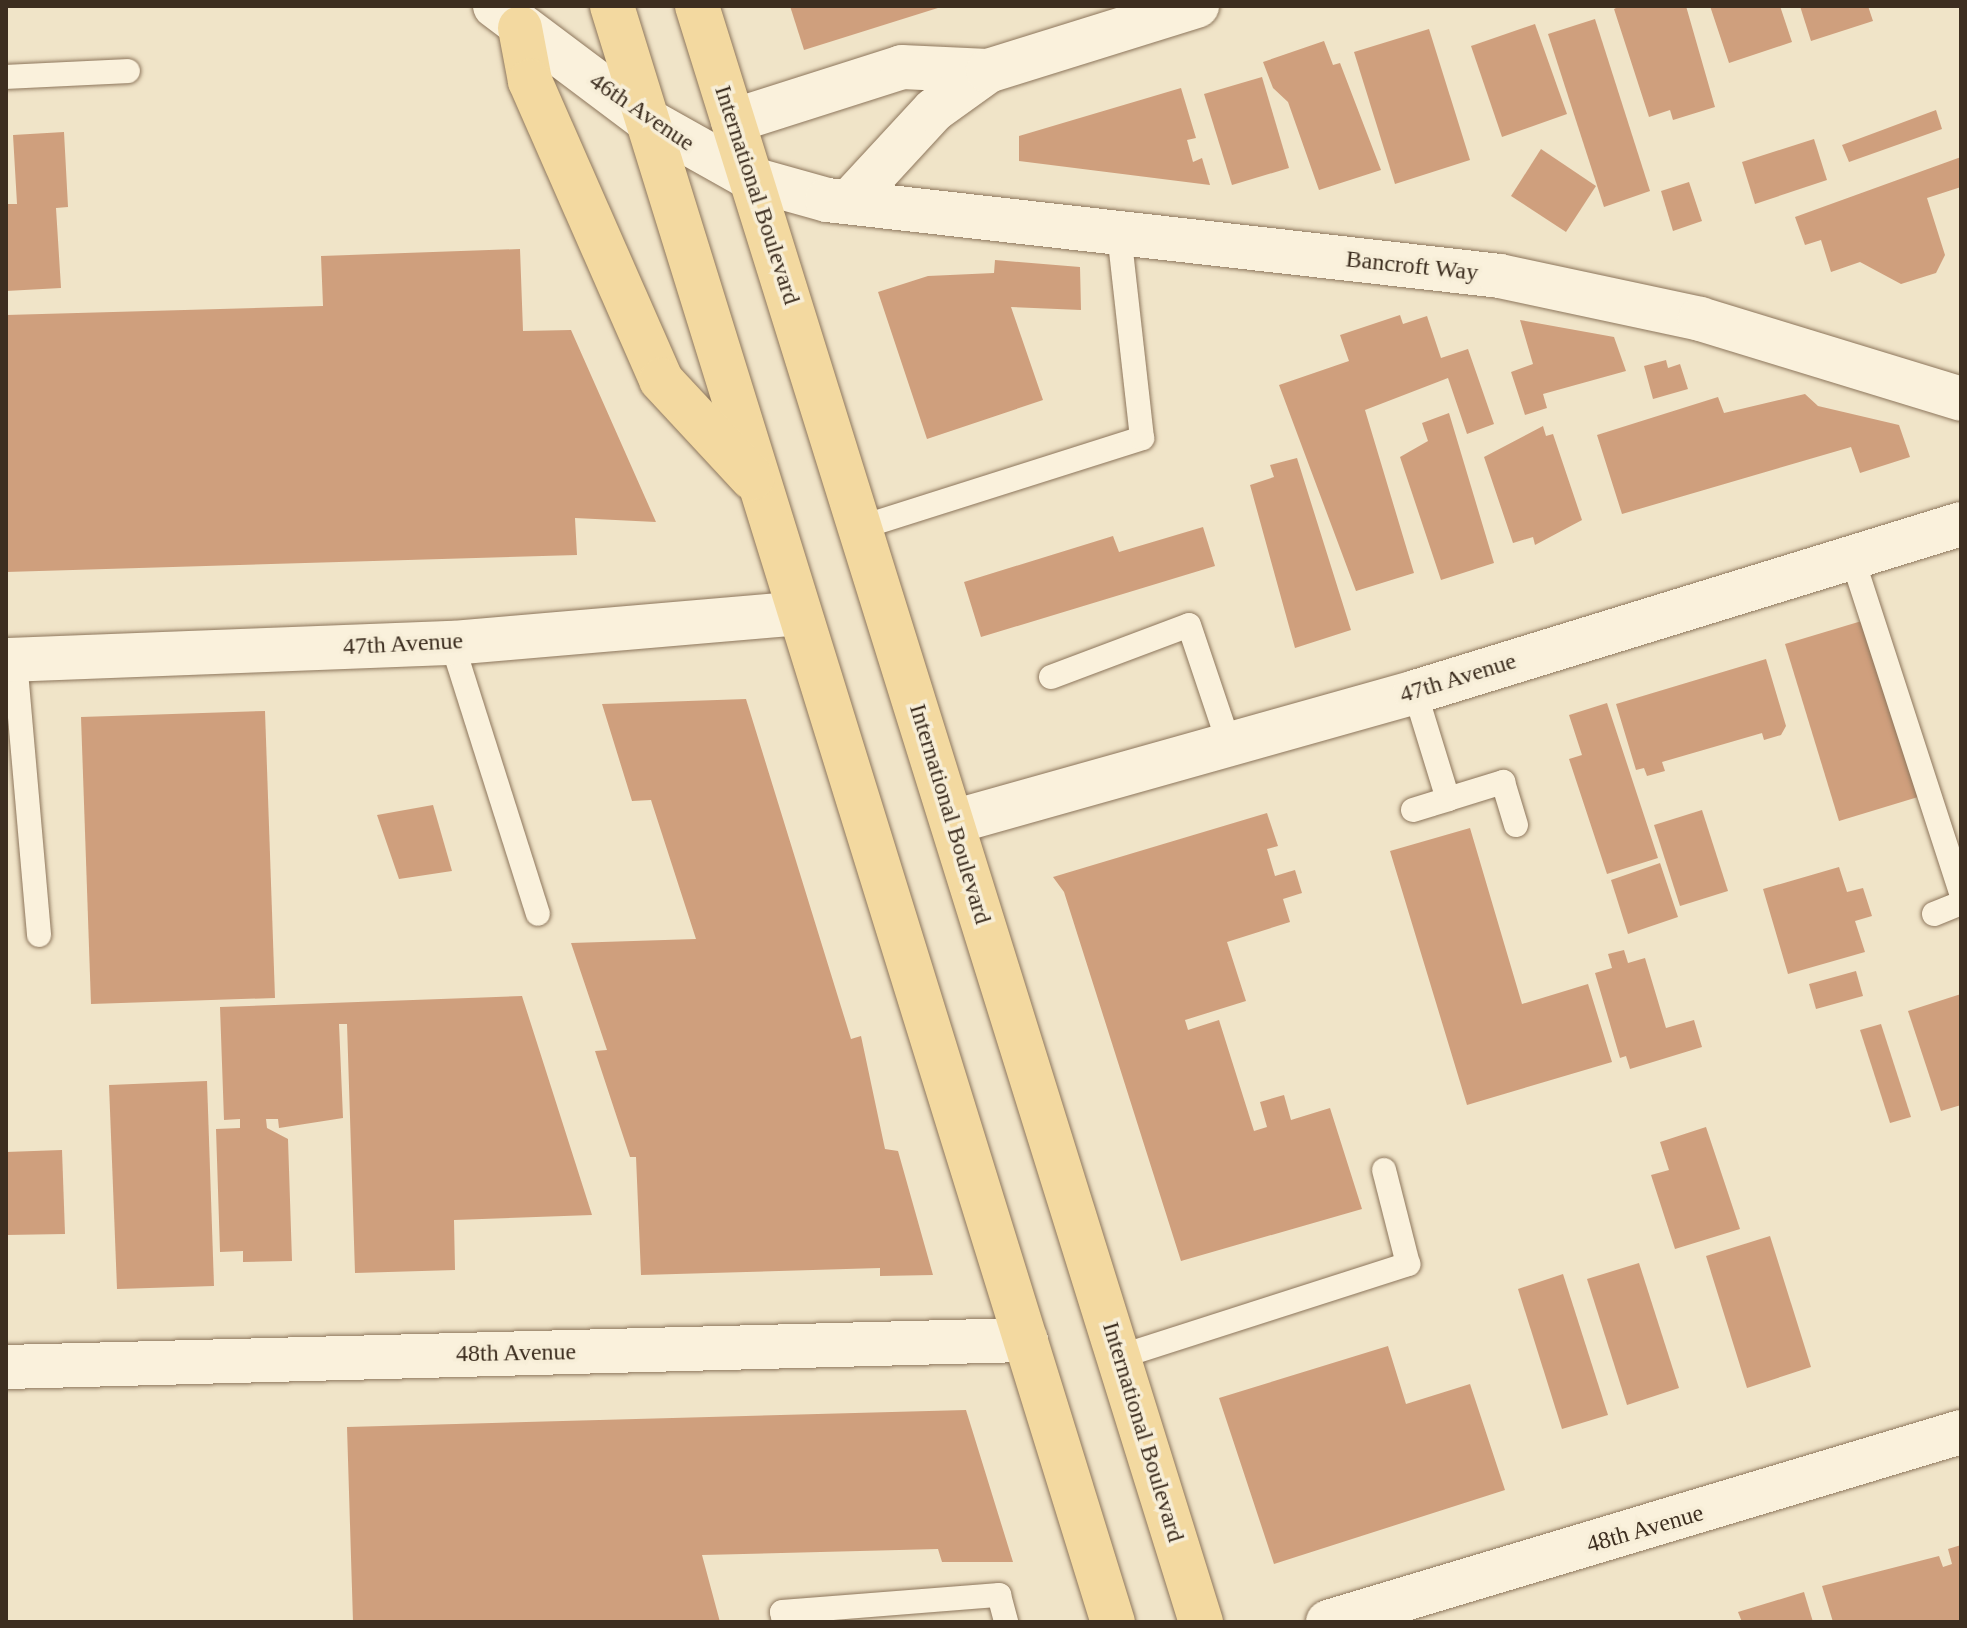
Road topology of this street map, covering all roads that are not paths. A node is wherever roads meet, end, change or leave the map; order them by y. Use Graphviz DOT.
graph roads {
  1 [pos="612,6"];
  2 [pos="697,6"];
  3 [pos="1197,6"];
  4 [pos="507,17"];
  5 [pos="128,71"];
  6 [pos="988,71"];
  7 [pos="6,77"];
  8 [pos="647,120"];
  9 [pos="733,121"];
  10 [pos="752,179"];
  11 [pos="849,202"];
  12 [pos="1119,234"];
  13 [pos="1961,399"];
  14 [pos="757,484"];
  15 [pos="1961,524"];
  16 [pos="862,527"];
  17 [pos="1852,557"];
  18 [pos="799,613"];
  19 [pos="452,643"];
  20 [pos="10,660"];
  21 [pos="1051,677"];
  22 [pos="1415,692"];
  23 [pos="1229,744"];
  24 [pos="1448,799"];
  25 [pos="1413,810"];
  26 [pos="953,822"];
  27 [pos="1516,825"];
  28 [pos="1961,893"];
  29 [pos="1961,903"];
  30 [pos="538,914"];
  31 [pos="1934,914"];
  32 [pos="39,935"];
  33 [pos="1384,1170"];
  34 [pos="1026,1340"];
  35 [pos="1119,1357"];
  36 [pos="6,1367"];
  37 [pos="1961,1432"];
  38 [pos="784,1622"];
  39 [pos="1006,1622"];
  40 [pos="1113,1622"];
  41 [pos="1201,1622"];
  42 [pos="1328,1622"];
  1 -- 8 [label="main road"];
  2 -- 9 [label="main road, International Boulevard"];
  3 -- 6 [label="street, 46th Avenue"];
  4 -- 8 [label="street, 46th Avenue"];
  4 -- 14 [label="main road"];
  5 -- 7 [label="lane"];
  6 -- 9 [label="street, 46th Avenue"];
  6 -- 11 [label="street, 46th Avenue"];
  8 -- 10 [label="street, 46th Avenue"];
  8 -- 14 [label="main road"];
  9 -- 10 [label="main road, International Boulevard"];
  10 -- 11 [label="street, 46th Avenue"];
  10 -- 16 [label="main road, International Boulevard"];
  11 -- 12 [label="street, Bancroft Way"];
  12 -- 13 [label="street, Bancroft Way"];
  12 -- 16 [label="lane"];
  14 -- 18 [label="main road"];
  15 -- 17 [label="street, 47th Avenue"];
  16 -- 26 [label="main road, International Boulevard"];
  17 -- 22 [label="street, 47th Avenue"];
  17 -- 28 [label="lane"];
  18 -- 19 [label="street, 47th Avenue"];
  18 -- 34 [label="main road"];
  19 -- 20 [label="street, 47th Avenue"];
  19 -- 30 [label="lane"];
  20 -- 32 [label="lane"];
  21 -- 23 [label="lane"];
  22 -- 23 [label="street, 47th Avenue"];
  22 -- 24 [label="lane"];
  23 -- 26 [label="street, 47th Avenue"];
  24 -- 25 [label="lane"];
  24 -- 27 [label="lane"];
  26 -- 35 [label="main road, International Boulevard"];
  29 -- 31 [label="lane"];
  33 -- 35 [label="lane"];
  34 -- 36 [label="street, 48th Avenue"];
  34 -- 40 [label="main road"];
  35 -- 41 [label="main road, International Boulevard"];
  37 -- 42 [label="street, 48th Avenue"];
  38 -- 39 [label="lane"];
}
